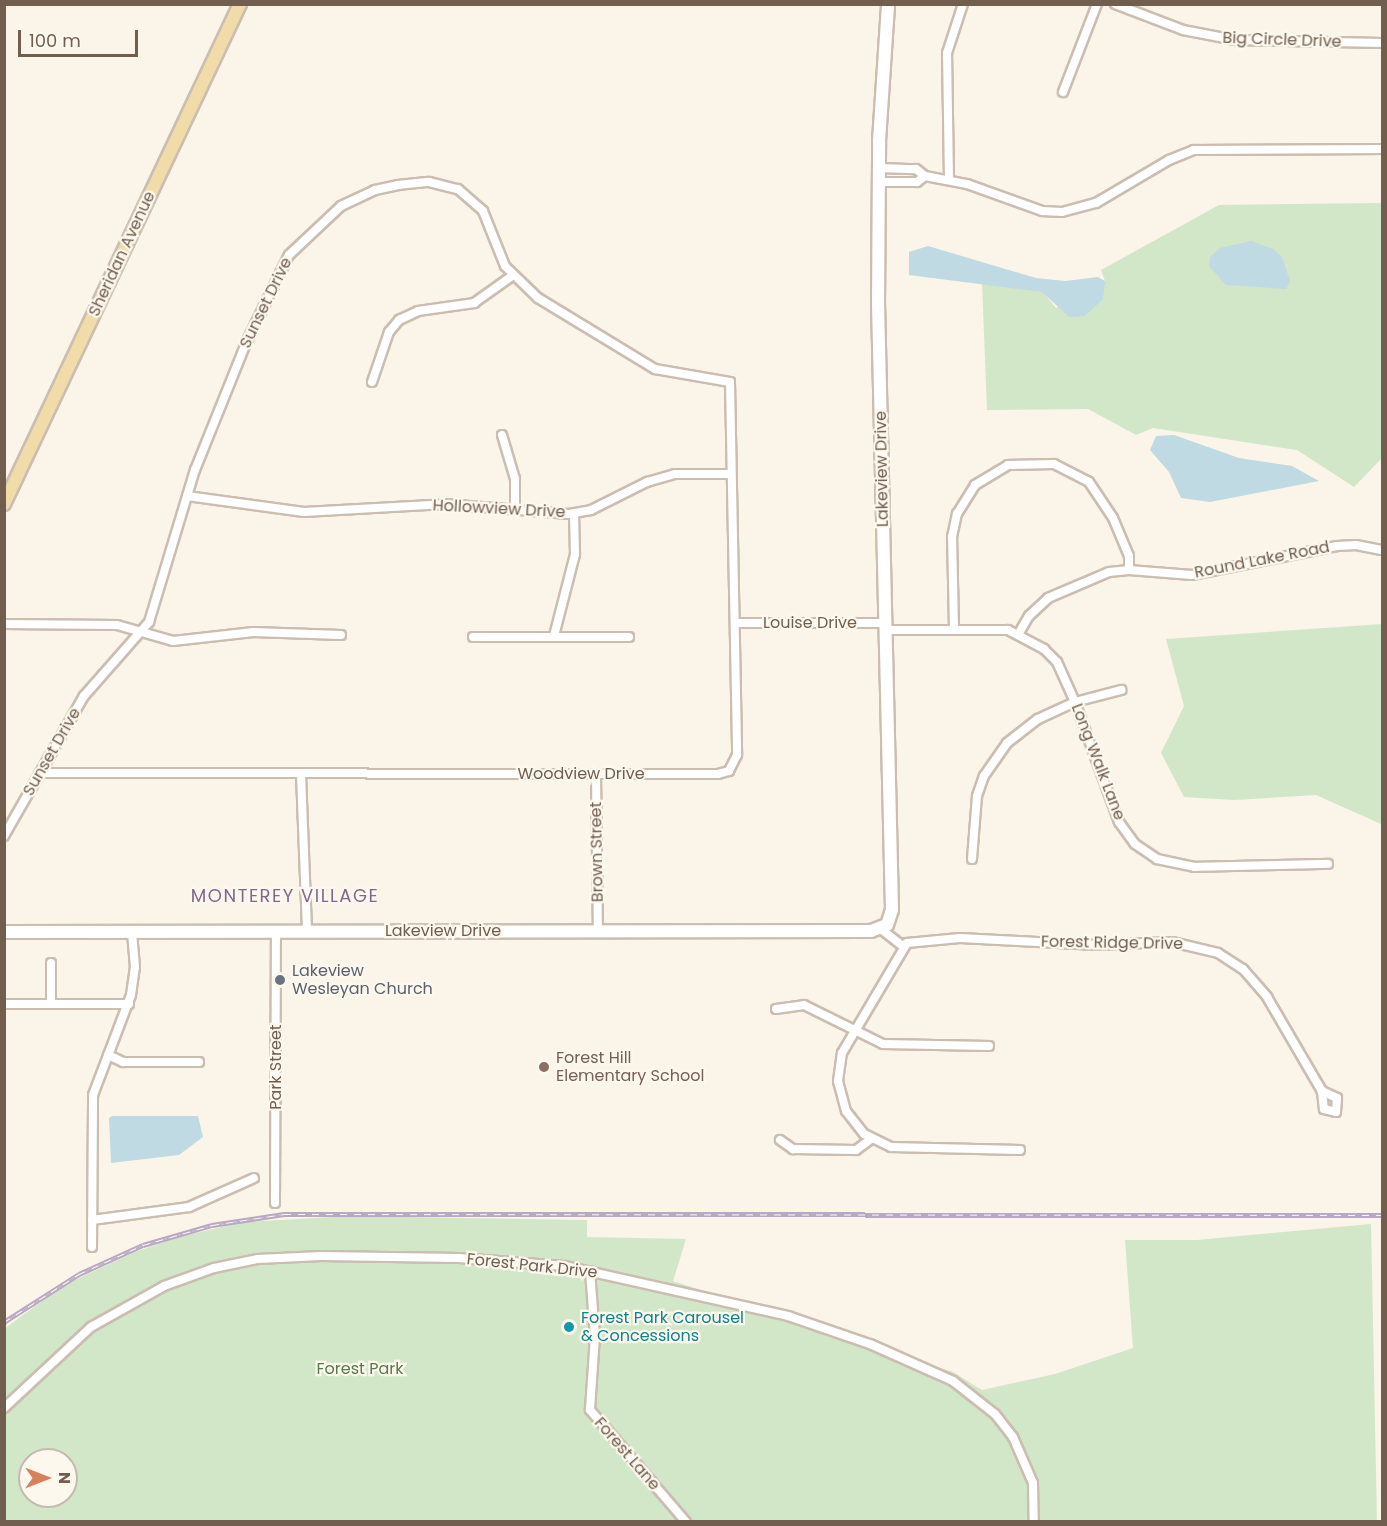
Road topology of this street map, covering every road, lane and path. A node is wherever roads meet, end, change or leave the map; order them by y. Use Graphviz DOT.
graph roads {
  1 [pos="240,4"];
  2 [pos="888,4"];
  3 [pos="963,4"];
  4 [pos="1097,4"];
  5 [pos="1115,4"];
  6 [pos="1383,43"];
  7 [pos="1064,92"];
  8 [pos="1383,149"];
  9 [pos="879,168"];
  10 [pos="925,176"];
  11 [pos="949,179"];
  12 [pos="879,182"];
  13 [pos="512,276"];
  14 [pos="372,382"];
  15 [pos="730,382"];
  16 [pos="502,435"];
  17 [pos="731,474"];
  18 [pos="187,496"];
  19 [pos="4,504"];
  20 [pos="515,510"];
  21 [pos="574,514"];
  22 [pos="1383,550"];
  23 [pos="1129,570"];
  24 [pos="735,623"];
  25 [pos="4,624"];
  26 [pos="886,627"];
  27 [pos="954,628"];
  28 [pos="142,633"];
  29 [pos="1019,633"];
  30 [pos="340,635"];
  31 [pos="554,636"];
  32 [pos="473,637"];
  33 [pos="628,637"];
  34 [pos="1121,690"];
  35 [pos="1075,702"];
  36 [pos="40,773"];
  37 [pos="301,774"];
  38 [pos="596,774"];
  39 [pos="4,836"];
  40 [pos="972,859"];
  41 [pos="1328,864"];
  42 [pos="881,929"];
  43 [pos="598,930"];
  44 [pos="132,931"];
  45 [pos="276,931"];
  46 [pos="307,931"];
  47 [pos="4,932"];
  48 [pos="904,947"];
  49 [pos="51,963"];
  50 [pos="4,1004"];
  51 [pos="51,1004"];
  52 [pos="129,1004"];
  53 [pos="776,1009"];
  54 [pos="854,1030"];
  55 [pos="989,1046"];
  56 [pos="108,1055"];
  57 [pos="198,1062"];
  58 [pos="1322,1090"];
  59 [pos="871,1139"];
  60 [pos="780,1140"];
  61 [pos="1020,1150"];
  62 [pos="254,1178"];
  63 [pos="275,1203"];
  64 [pos="92,1220"];
  65 [pos="92,1247"];
  66 [pos="590,1271"];
  67 [pos="4,1408"];
  68 [pos="686,1521"];
  69 [pos="1034,1521"];
  1 -- 19 [label="main road, Sheridan Avenue"];
  2 -- 9 [label="street, Lakeview Drive"];
  3 -- 11 [label="street"];
  4 -- 7 [label="street"];
  5 -- 6 [label="street, Big Circle Drive"];
  8 -- 11 [label="street"];
  9 -- 10 [label="street"];
  9 -- 12 [label="street, Lakeview Drive"];
  10 -- 11 [label="street"];
  10 -- 12 [label="street"];
  12 -- 26 [label="street, Lakeview Drive"];
  13 -- 14 [label="street"];
  13 -- 15 [label="street, Sunset Drive"];
  13 -- 18 [label="street, Sunset Drive"];
  15 -- 17 [label="street, Woodview Drive"];
  16 -- 20 [label="street"];
  17 -- 21 [label="street, Hollowview Drive"];
  17 -- 24 [label="street, Woodview Drive"];
  18 -- 20 [label="street, Hollowview Drive"];
  18 -- 28 [label="street, Sunset Drive"];
  20 -- 21 [label="street, Hollowview Drive"];
  21 -- 31 [label="street"];
  22 -- 23 [label="street, Round Lake Road"];
  23 -- 27 [label="street"];
  23 -- 29 [label="street, Round Lake Road"];
  24 -- 26 [label="street, Louise Drive"];
  24 -- 38 [label="street, Woodview Drive"];
  25 -- 28 [label="street"];
  26 -- 27 [label="street"];
  26 -- 42 [label="street, Lakeview Drive"];
  27 -- 29 [label="street"];
  28 -- 30 [label="street"];
  28 -- 36 [label="street, Sunset Drive"];
  29 -- 35 [label="street, Long Walk Lane"];
  31 -- 32 [label="street"];
  31 -- 33 [label="street"];
  34 -- 35 [label="street"];
  35 -- 40 [label="street"];
  35 -- 41 [label="street, Long Walk Lane"];
  36 -- 37 [label="street, Woodview Drive"];
  36 -- 39 [label="street, Sunset Drive"];
  37 -- 38 [label="street, Woodview Drive"];
  37 -- 46 [label="street"];
  38 -- 43 [label="street, Brown Street"];
  42 -- 43 [label="street, Lakeview Drive"];
  42 -- 48 [label="street"];
  43 -- 46 [label="street, Lakeview Drive"];
  44 -- 45 [label="street, Lakeview Drive"];
  44 -- 47 [label="street, Lakeview Drive"];
  44 -- 52 [label="street"];
  45 -- 46 [label="street, Lakeview Drive"];
  45 -- 63 [label="street, Park Street"];
  48 -- 54 [label="street"];
  48 -- 58 [label="street, Forest Ridge Drive"];
  49 -- 51 [label="street"];
  50 -- 51 [label="street"];
  51 -- 52 [label="street"];
  52 -- 56 [label="street"];
  53 -- 54 [label="street"];
  54 -- 55 [label="street"];
  54 -- 59 [label="street"];
  56 -- 57 [label="street"];
  56 -- 64 [label="street"];
  59 -- 60 [label="street"];
  59 -- 61 [label="street"];
  62 -- 64 [label="street"];
  64 -- 65 [label="street"];
  66 -- 67 [label="street, Forest Park Drive"];
  66 -- 68 [label="street, Forest Lane"];
  66 -- 69 [label="street, Forest Park Drive"];
}
